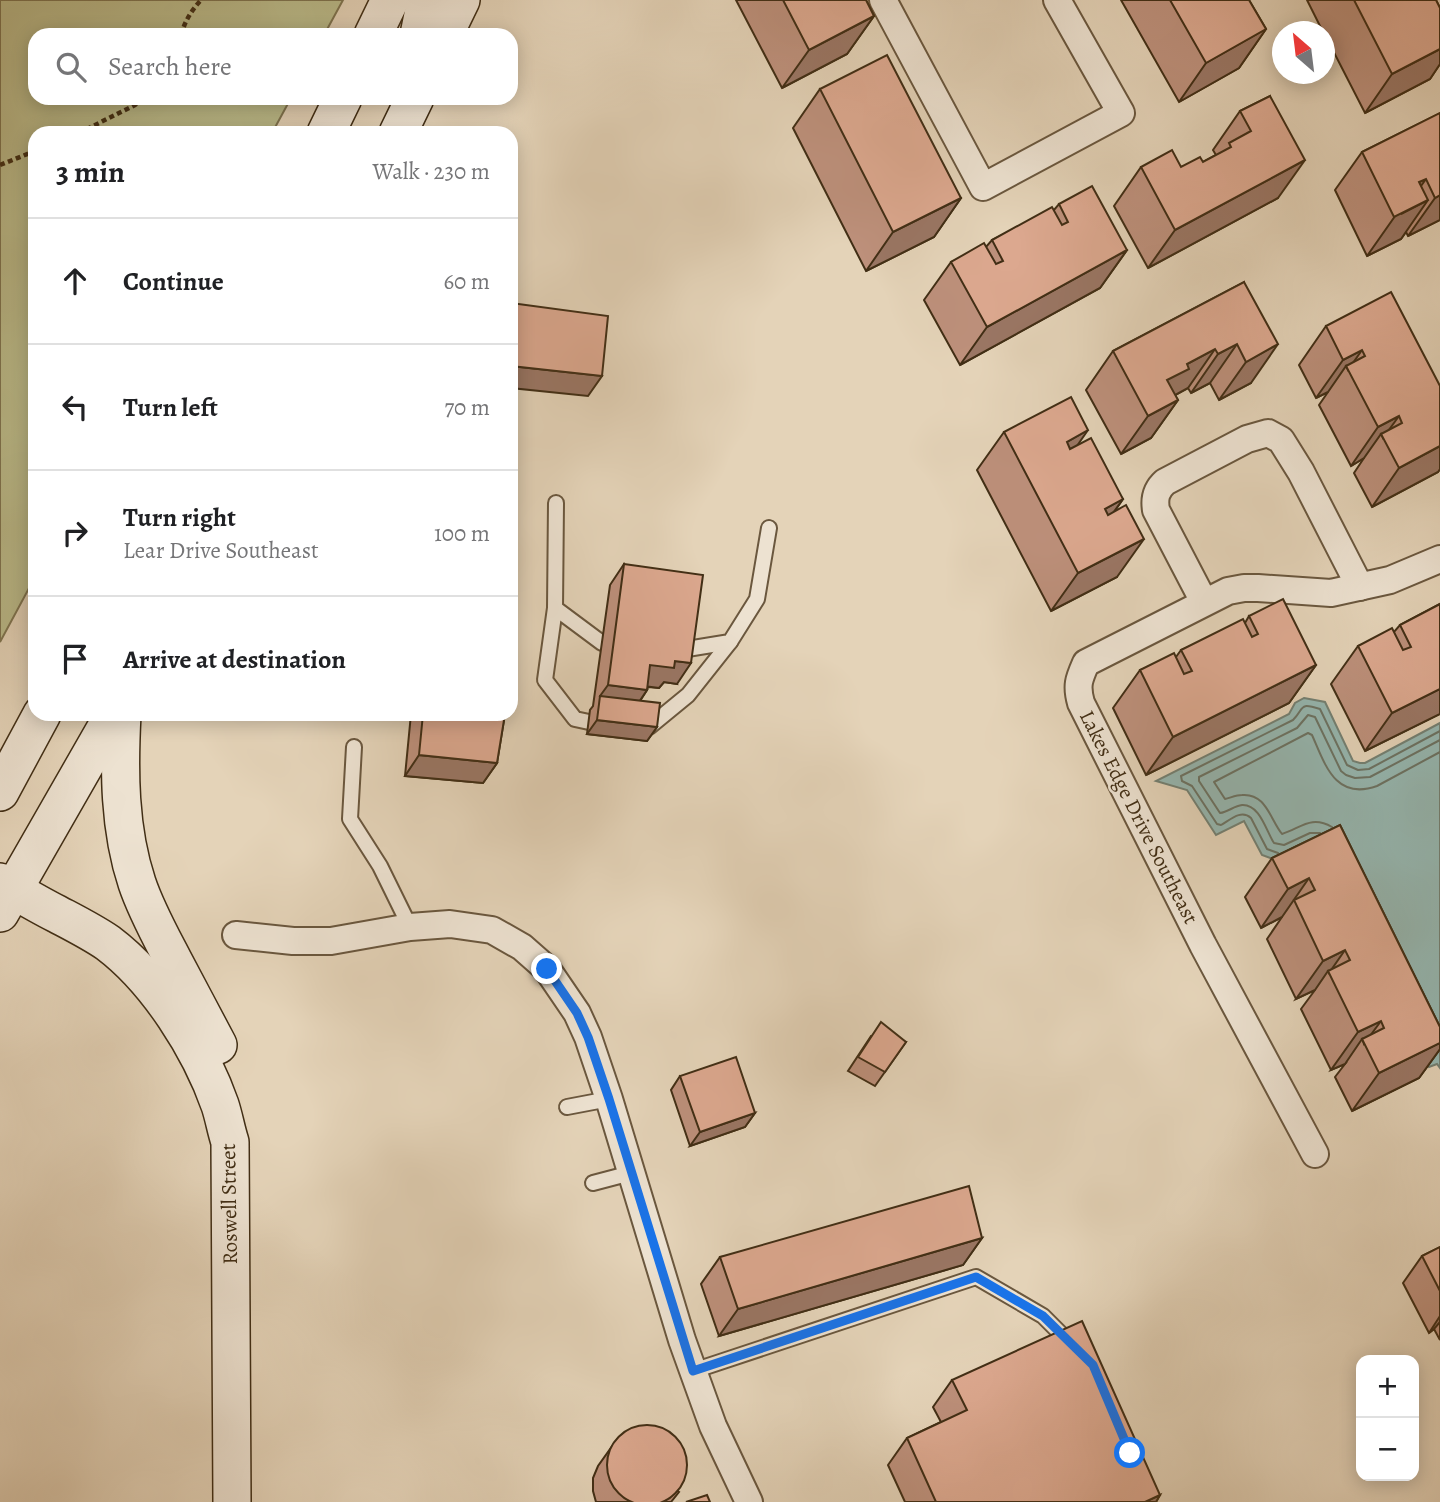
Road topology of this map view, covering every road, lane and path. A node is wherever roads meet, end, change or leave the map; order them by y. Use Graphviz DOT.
graph roads {
  1 [pos="201,0"];
  2 [pos="390,0"];
  3 [pos="426,0"];
  4 [pos="461,0"];
  5 [pos="883,0"];
  6 [pos="1057,0"];
  7 [pos="183,28"];
  8 [pos="376,28"];
  9 [pos="420,28"];
  10 [pos="447,28"];
  11 [pos="135,105"];
  12 [pos="340,105"];
  13 [pos="93,126"];
  14 [pos="329,126"];
  15 [pos="28,154"];
  16 [pos="0,165"];
  17 [pos="556,503"];
  18 [pos="769,528"];
  19 [pos="1440,559"];
  20 [pos="1360,587"];
  21 [pos="1204,602"];
  22 [pos="555,608"];
  23 [pos="730,642"];
  24 [pos="602,643"];
  25 [pos="681,650"];
  26 [pos="38,721"];
  27 [pos="110,721"];
  28 [pos="122,721"];
  29 [pos="589,722"];
  30 [pos="649,727"];
  31 [pos="354,747"];
  32 [pos="0,792"];
  33 [pos="5,895"];
  34 [pos="410,927"];
  35 [pos="236,935"];
  36 [pos="609,1099"];
  37 [pos="567,1107"];
  38 [pos="229,1142"];
  39 [pos="1315,1154"];
  40 [pos="631,1173"];
  41 [pos="593,1183"];
  42 [pos="1083,1355"];
  43 [pos="693,1371"];
  44 [pos="232,1502"];
  45 [pos="749,1502"];
  1 -- 7 [label="path"];
  2 -- 8 [label="main road"];
  3 -- 9 [label="main road"];
  4 -- 10 [label="main road"];
  5 -- 6 [label="street"];
  11 -- 13 [label="path"];
  12 -- 14 [label="main road"];
  15 -- 16 [label="path"];
  17 -- 22 [label="lane"];
  18 -- 23 [label="lane"];
  19 -- 20 [label="street, Lakes Edge Drive Southeast"];
  20 -- 21 [label="street, Lakes Edge Drive Southeast"];
  20 -- 21 [label="street"];
  21 -- 39 [label="street, Lakes Edge Drive Southeast"];
  22 -- 24 [label="lane"];
  22 -- 29 [label="lane"];
  23 -- 25 [label="lane"];
  23 -- 30 [label="lane"];
  26 -- 32 [label="main road"];
  27 -- 33 [label="main road"];
  28 -- 38 [label="main road"];
  31 -- 34 [label="lane"];
  33 -- 38 [label="main road, Roswell Street"];
  34 -- 35 [label="street"];
  34 -- 36 [label="street"];
  36 -- 37 [label="lane"];
  36 -- 40 [label="street"];
  38 -- 44 [label="main road, Roswell Street"];
  40 -- 41 [label="lane"];
  40 -- 43 [label="street"];
  42 -- 43 [label="lane"];
  43 -- 45 [label="street"];
}
